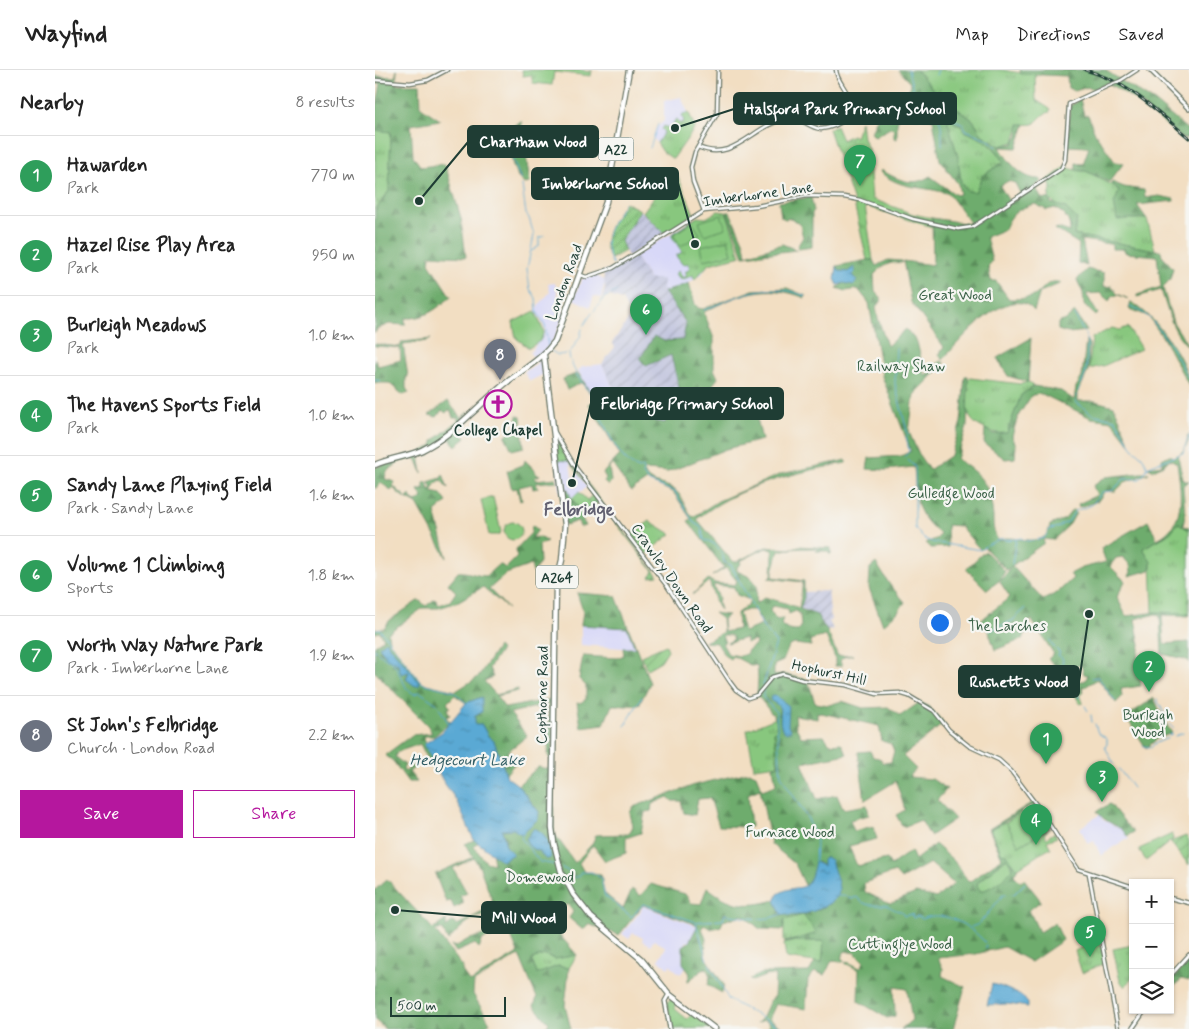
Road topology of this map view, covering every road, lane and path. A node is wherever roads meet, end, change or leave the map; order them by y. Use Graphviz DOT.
graph roads {
  1 [pos="447,70"];
  2 [pos="629,70"];
  3 [pos="718,70"];
  4 [pos="836,70"];
  5 [pos="1137,70"];
  6 [pos="1150,70"];
  7 [pos="375,80"];
  8 [pos="1189,109"];
  9 [pos="698,147"];
  10 [pos="704,211"];
  11 [pos="581,276"];
  12 [pos="545,356"];
  13 [pos="554,431"];
  14 [pos="375,465"];
  15 [pos="736,690"];
  16 [pos="1089,874"];
  17 [pos="1129,886"];
  18 [pos="1174,899"];
  19 [pos="1189,903"];
  20 [pos="1189,955"];
  21 [pos="1174,972"];
  22 [pos="669,994"];
  23 [pos="1142,1014"];
  24 [pos="670,1029"];
  25 [pos="715,1029"];
  26 [pos="1118,1029"];
  27 [pos="1132,1029"];
  1 -- 7 [label="street"];
  2 -- 11 [label="highway, London Road / A22"];
  3 -- 9 [label="street"];
  4 -- 9 [label="street"];
  5 -- 10 [label="street, Imberhorne Lane, bridge"];
  6 -- 8 [label="main road"];
  9 -- 10 [label="street"];
  10 -- 11 [label="street, Imberhorne Lane"];
  11 -- 12 [label="highway, London Road / A22"];
  12 -- 13 [label="highway, Copthorne Road / A264"];
  12 -- 14 [label="highway, London Road / A22"];
  13 -- 15 [label="street, Crawley Down Road"];
  13 -- 22 [label="highway, Copthorne Road / A264"];
  15 -- 16 [label="street, Hophurst Hill"];
  16 -- 17 [label="street"];
  16 -- 26 [label="street"];
  18 -- 19 [label="street"];
  20 -- 21 [label="main road"];
  22 -- 24 [label="main road"];
  22 -- 25 [label="highway, A264"];
  23 -- 27 [label="main road"];
}
